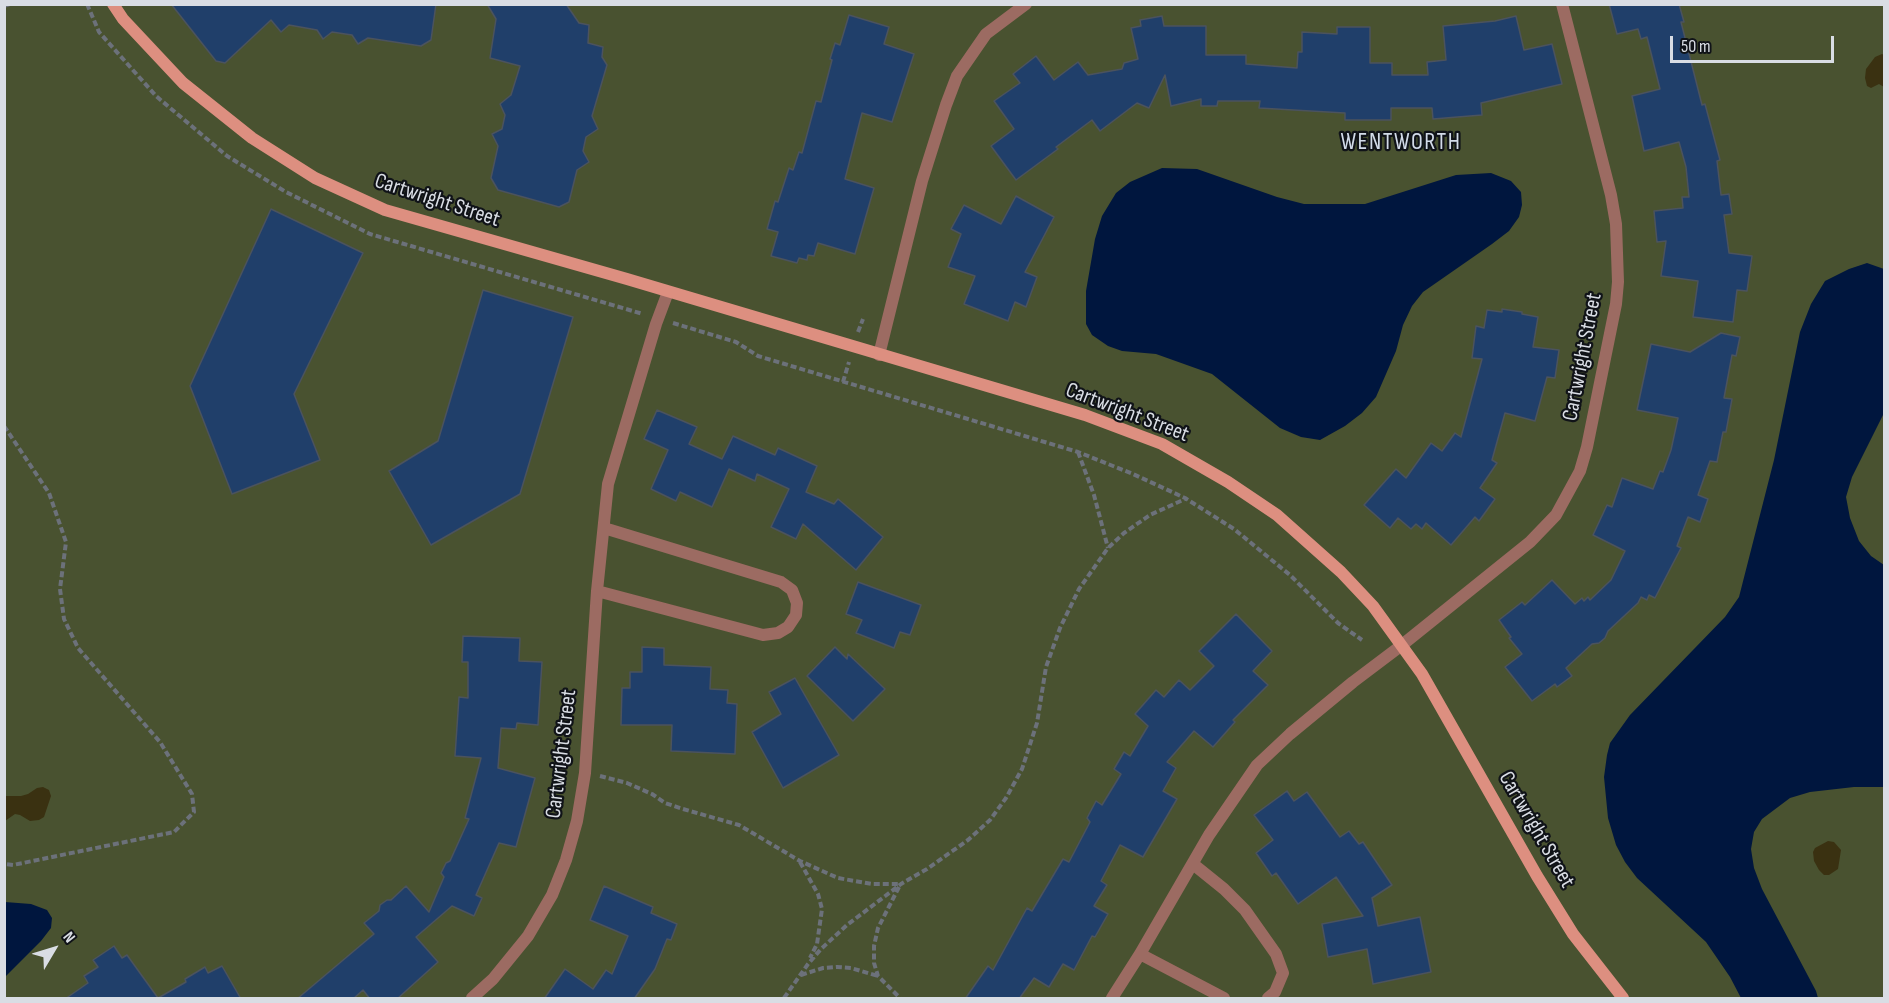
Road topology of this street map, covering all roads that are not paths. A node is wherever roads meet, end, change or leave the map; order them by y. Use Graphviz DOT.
graph roads {
  1 [pos="113,4"];
  2 [pos="1026,4"];
  3 [pos="1562,4"];
  4 [pos="668,292"];
  5 [pos="879,355"];
  6 [pos="604,528"];
  7 [pos="597,591"];
  8 [pos="1402,645"];
  9 [pos="1193,864"];
  10 [pos="1140,954"];
  11 [pos="472,999"];
  12 [pos="1112,999"];
  13 [pos="1224,999"];
  14 [pos="1268,999"];
  15 [pos="1623,999"];
  1 -- 4 [label="street, Cartwright Street"];
  2 -- 5 [label="street"];
  3 -- 8 [label="street, Cartwright Street"];
  4 -- 5 [label="street, Cartwright Street"];
  4 -- 6 [label="street, Cartwright Street"];
  5 -- 8 [label="street, Cartwright Street"];
  6 -- 7 [label="street, Cartwright Street"];
  6 -- 7 [label="street"];
  7 -- 11 [label="street, Cartwright Street"];
  8 -- 9 [label="street, Cartwright Street"];
  8 -- 15 [label="street, Cartwright Street"];
  9 -- 10 [label="street, Cartwright Street"];
  9 -- 14 [label="street"];
  10 -- 12 [label="street, Cartwright Street"];
  10 -- 13 [label="street"];
}
